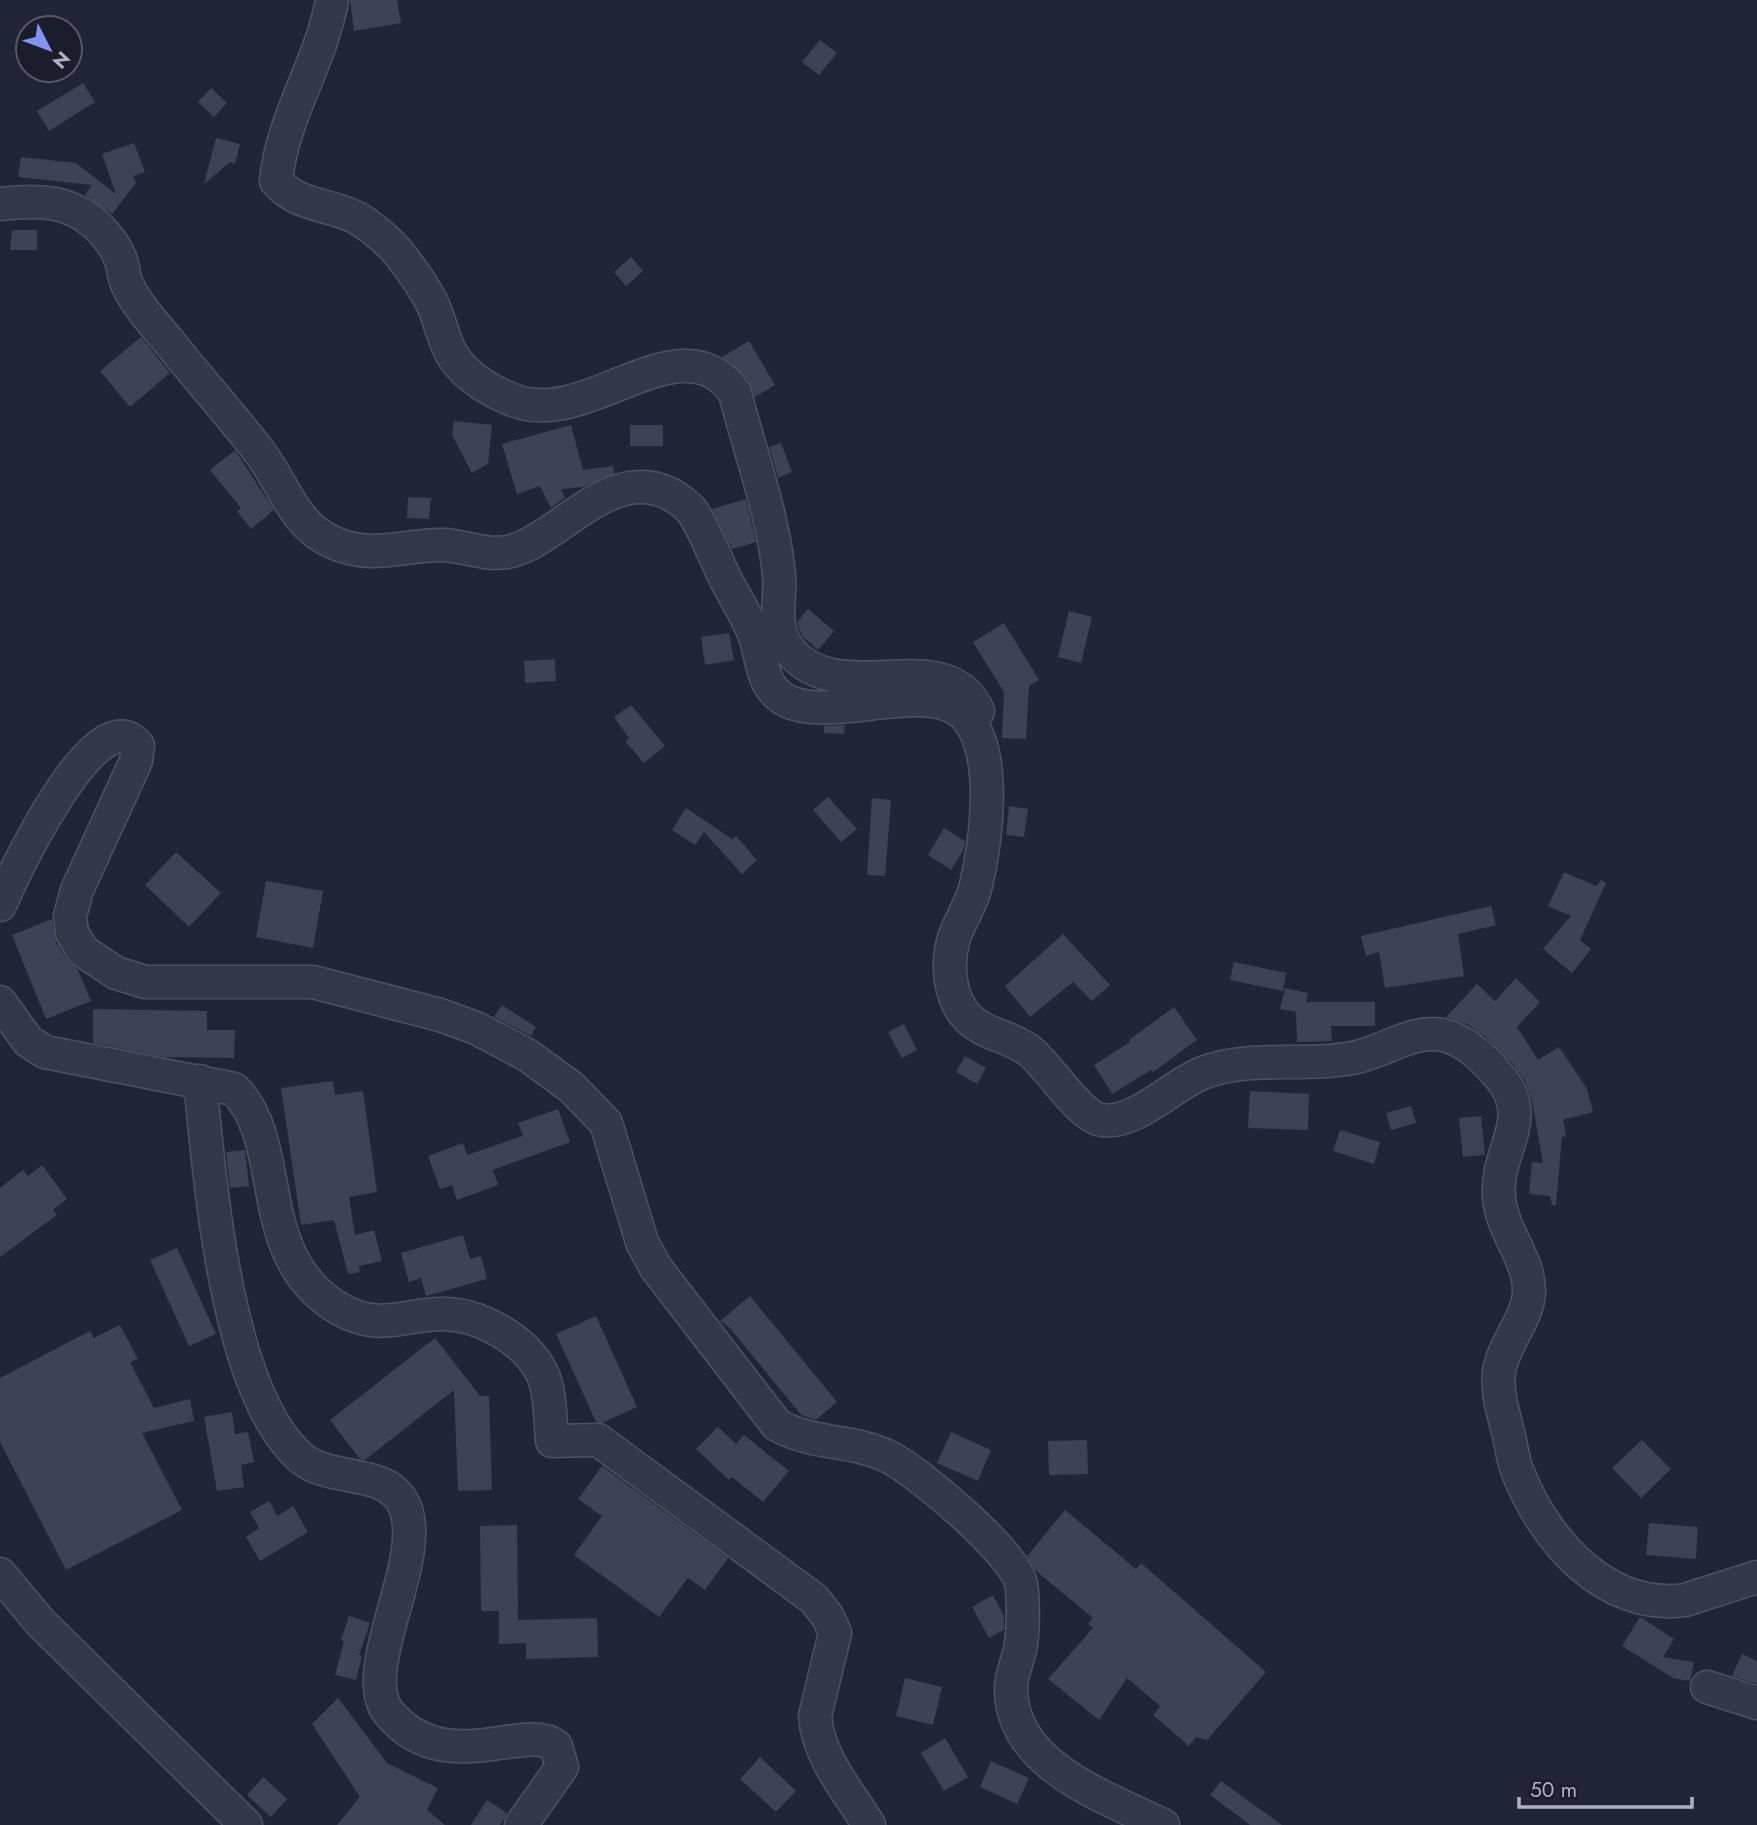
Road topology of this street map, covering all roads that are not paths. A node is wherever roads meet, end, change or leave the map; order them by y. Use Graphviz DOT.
graph roads {
  1 [pos="332,0"];
  2 [pos="0,204"];
  3 [pos="985,757"];
  4 [pos="0,905"];
  5 [pos="0,1002"];
  6 [pos="200,1081"];
  7 [pos="0,1574"];
  8 [pos="1757,1577"];
  9 [pos="1707,1687"];
  10 [pos="1757,1703"];
  11 [pos="246,1825"];
  12 [pos="521,1825"];
  13 [pos="869,1825"];
  14 [pos="1163,1825"];
  1 -- 3 [label="street"];
  2 -- 3 [label="street"];
  3 -- 8 [label="street"];
  4 -- 14 [label="street"];
  5 -- 6 [label="street"];
  6 -- 12 [label="street"];
  6 -- 13 [label="street"];
  7 -- 11 [label="street"];
  9 -- 10 [label="street"];
}
